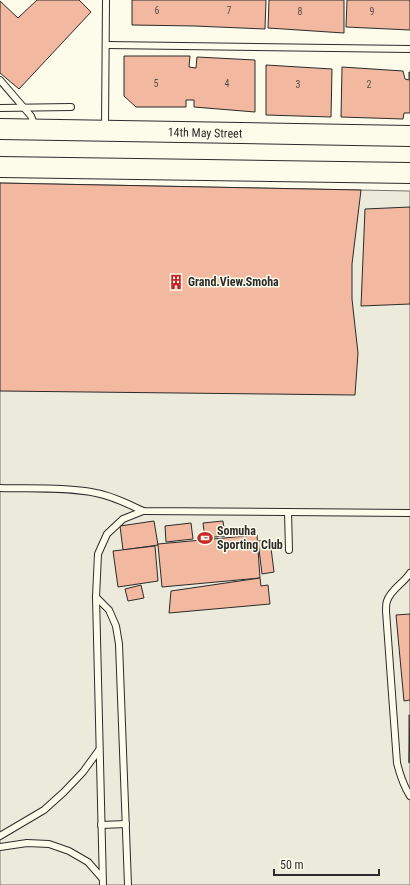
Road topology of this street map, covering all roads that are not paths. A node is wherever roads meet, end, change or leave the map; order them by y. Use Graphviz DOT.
graph roads {
  1 [pos="106,0"];
  2 [pos="107,45"];
  3 [pos="410,49"];
  4 [pos="0,80"];
  5 [pos="71,107"];
  6 [pos="0,108"];
  7 [pos="24,108"];
  8 [pos="0,129"];
  9 [pos="36,130"];
  10 [pos="105,131"];
  11 [pos="410,136"];
  12 [pos="0,167"];
  13 [pos="410,174"];
  14 [pos="0,488"];
  15 [pos="143,511"];
  16 [pos="288,512"];
  17 [pos="410,513"];
  18 [pos="289,550"];
  19 [pos="410,573"];
  20 [pos="96,597"];
  21 [pos="99,750"];
  22 [pos="410,796"];
  23 [pos="126,824"];
  24 [pos="102,825"];
  25 [pos="0,836"];
  26 [pos="0,847"];
  27 [pos="102,878"];
  28 [pos="103,885"];
  29 [pos="128,885"];
  1 -- 2 [label="lane"];
  2 -- 3 [label="lane"];
  2 -- 10 [label="lane"];
  4 -- 7 [label="lane"];
  5 -- 7 [label="lane"];
  6 -- 7 [label="lane"];
  7 -- 9 [label="lane"];
  8 -- 9 [label="main road, 14th May Street"];
  9 -- 10 [label="main road, 14th May Street"];
  10 -- 11 [label="main road, 14th May Street"];
  12 -- 13 [label="main road"];
  14 -- 15 [label="lane"];
  15 -- 16 [label="lane"];
  15 -- 20 [label="lane"];
  16 -- 17 [label="lane"];
  16 -- 18 [label="lane"];
  19 -- 22 [label="lane"];
  20 -- 21 [label="lane"];
  20 -- 23 [label="lane"];
  21 -- 24 [label="lane"];
  21 -- 25 [label="lane"];
  23 -- 24 [label="lane"];
  23 -- 29 [label="lane"];
  24 -- 27 [label="lane"];
  26 -- 27 [label="lane"];
  27 -- 28 [label="lane"];
}
